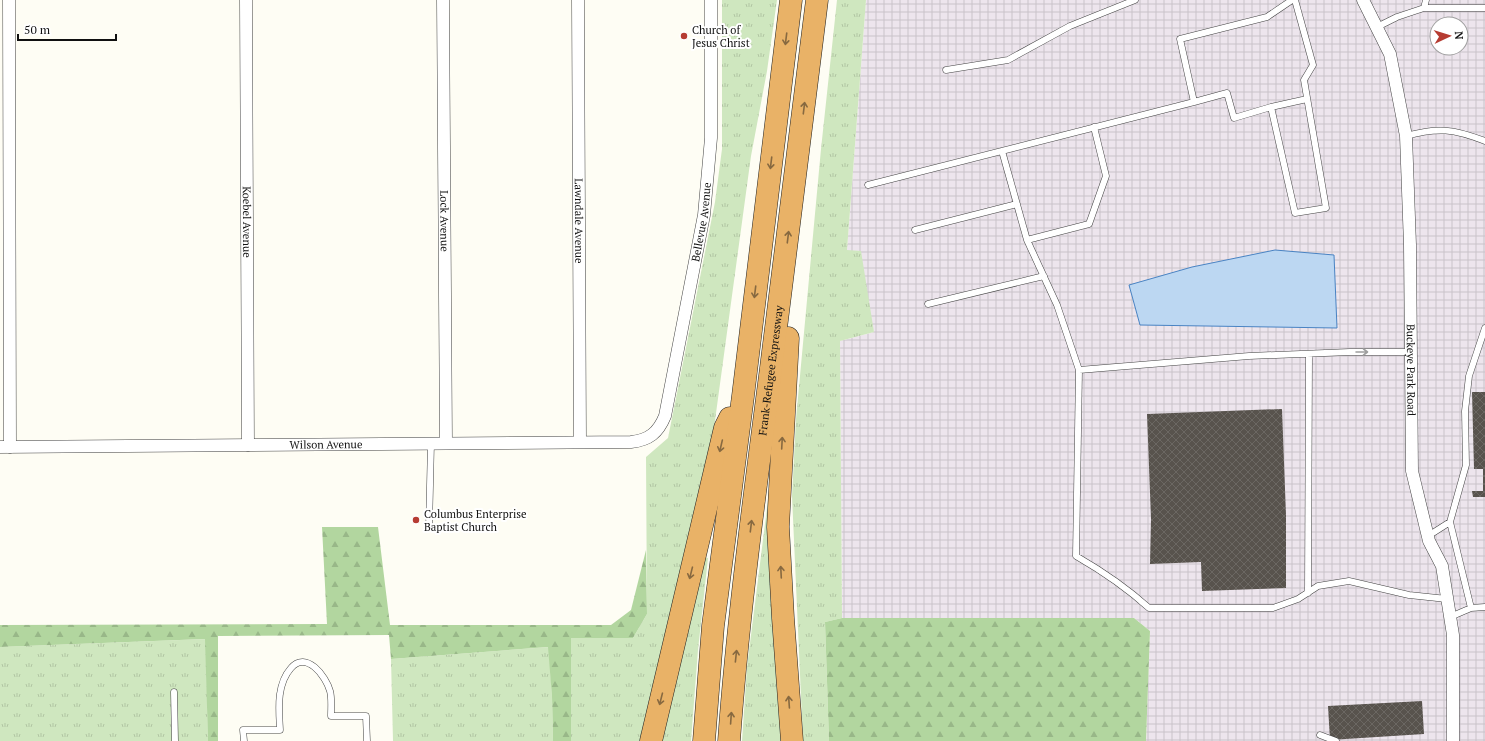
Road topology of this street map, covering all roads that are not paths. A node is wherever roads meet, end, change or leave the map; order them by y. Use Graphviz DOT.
graph roads {
  1 [pos="9,0"];
  2 [pos="246,0"];
  3 [pos="443,0"];
  4 [pos="578,0"];
  5 [pos="711,0"];
  6 [pos="791,0"];
  7 [pos="817,0"];
  8 [pos="1135,0"];
  9 [pos="1294,0"];
  10 [pos="1363,0"];
  11 [pos="1426,0"];
  12 [pos="1424,8"];
  13 [pos="1485,8"];
  14 [pos="1377,27"];
  15 [pos="946,70"];
  16 [pos="1307,99"];
  17 [pos="1194,102"];
  18 [pos="1271,107"];
  19 [pos="1094,127"];
  20 [pos="1406,136"];
  21 [pos="1485,140"];
  22 [pos="1002,151"];
  23 [pos="868,185"];
  24 [pos="1017,204"];
  25 [pos="915,230"];
  26 [pos="1027,240"];
  27 [pos="784,275"];
  28 [pos="1044,276"];
  29 [pos="928,304"];
  30 [pos="1485,328"];
  31 [pos="1410,352"];
  32 [pos="1309,354"];
  33 [pos="1079,370"];
  34 [pos="745,384"];
  35 [pos="651,436"];
  36 [pos="580,441"];
  37 [pos="446,442"];
  38 [pos="431,443"];
  39 [pos="248,445"];
  40 [pos="5,447"];
  41 [pos="1450,522"];
  42 [pos="429,528"];
  43 [pos="1428,536"];
  44 [pos="1308,593"];
  45 [pos="1447,599"];
  46 [pos="1485,607"];
  47 [pos="1471,608"];
  48 [pos="1450,617"];
  49 [pos="174,692"];
  50 [pos="1320,735"];
  51 [pos="175,741"];
  52 [pos="244,741"];
  53 [pos="367,741"];
  54 [pos="651,741"];
  55 [pos="704,741"];
  56 [pos="729,741"];
  57 [pos="792,741"];
  58 [pos="1336,741"];
  59 [pos="1453,741"];
  1 -- 40 [label="street"];
  2 -- 39 [label="street, Koebel Avenue"];
  3 -- 37 [label="street, Lock Avenue"];
  4 -- 36 [label="street, Lawndale Avenue"];
  5 -- 35 [label="street, Bellevue Avenue"];
  6 -- 34 [label="highway, one-way"];
  27 -- 7 [label="highway, Frank-Refugee Expressway, one-way"];
  8 -- 15 [label="lane"];
  9 -- 16 [label="lane"];
  9 -- 17 [label="lane"];
  10 -- 14 [label="street, Buckeye Park Road"];
  11 -- 12 [label="lane"];
  12 -- 13 [label="lane"];
  12 -- 14 [label="lane"];
  14 -- 20 [label="street, Buckeye Park Road"];
  16 -- 18 [label="lane"];
  16 -- 18 [label="lane"];
  17 -- 18 [label="lane"];
  17 -- 19 [label="lane"];
  19 -- 22 [label="lane"];
  19 -- 26 [label="lane"];
  20 -- 21 [label="lane"];
  20 -- 31 [label="street, Buckeye Park Road"];
  22 -- 23 [label="lane"];
  22 -- 24 [label="lane"];
  24 -- 25 [label="lane"];
  24 -- 26 [label="lane"];
  26 -- 28 [label="lane"];
  56 -- 27 [label="highway, Frank-Refugee Expressway, one-way"];
  57 -- 27 [label="highway, one-way"];
  28 -- 29 [label="lane"];
  28 -- 33 [label="lane"];
  30 -- 41 [label="lane"];
  32 -- 31 [label="lane, one-way"];
  31 -- 43 [label="street, Buckeye Park Road"];
  32 -- 33 [label="lane"];
  32 -- 44 [label="lane"];
  33 -- 44 [label="lane"];
  34 -- 54 [label="highway, one-way"];
  34 -- 55 [label="highway"];
  35 -- 36 [label="street, Wilson Avenue"];
  36 -- 37 [label="street, Wilson Avenue"];
  37 -- 38 [label="street, Wilson Avenue"];
  38 -- 39 [label="street, Wilson Avenue"];
  38 -- 42 [label="lane"];
  39 -- 40 [label="street, Wilson Avenue"];
  41 -- 43 [label="lane"];
  41 -- 47 [label="lane"];
  43 -- 45 [label="street, Buckeye Park Road"];
  44 -- 45 [label="lane"];
  45 -- 48 [label="street, Buckeye Park Road"];
  46 -- 47 [label="lane"];
  47 -- 48 [label="lane"];
  48 -- 59 [label="street, Buckeye Park Road"];
  49 -- 51 [label="lane"];
  50 -- 58 [label="lane"];
  52 -- 53 [label="lane"];
}
